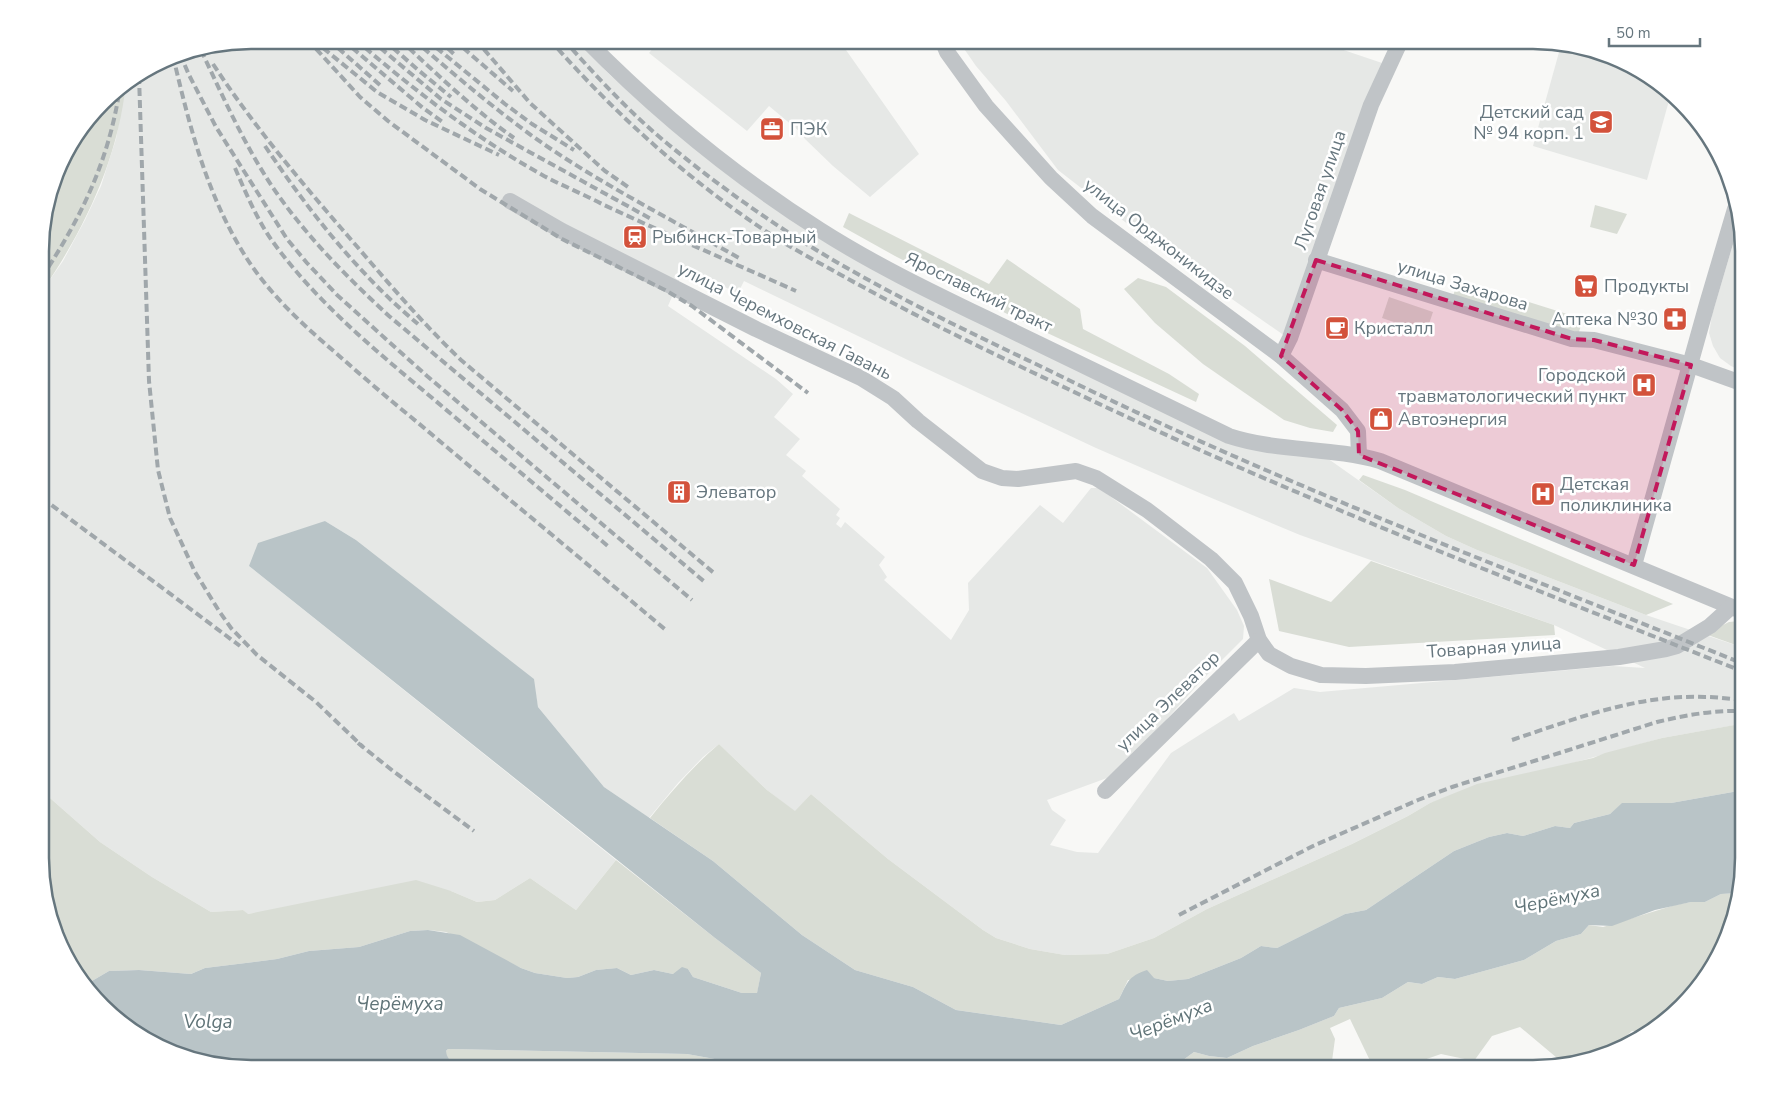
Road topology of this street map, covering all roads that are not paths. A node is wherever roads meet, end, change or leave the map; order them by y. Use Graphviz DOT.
graph roads {
  1 [pos="595,49"];
  2 [pos="946,49"];
  3 [pos="1397,49"];
  4 [pos="510,200"];
  5 [pos="1732,218"];
  6 [pos="1316,260"];
  7 [pos="1281,356"];
  8 [pos="1691,365"];
  9 [pos="1735,381"];
  10 [pos="1359,455"];
  11 [pos="1634,566"];
  12 [pos="1735,609"];
  13 [pos="1735,611"];
  14 [pos="1259,640"];
  15 [pos="1105,791"];
  1 -- 10 [label="street, Ярославский тракт"];
  2 -- 7 [label="street, улица Орджоникидзе"];
  3 -- 6 [label="street, Луговая улица"];
  4 -- 14 [label="street, улица Черемховская Гавань"];
  5 -- 8 [label="street"];
  6 -- 7 [label="street, Луговая улица"];
  6 -- 8 [label="street, улица Захарова"];
  7 -- 10 [label="street, улица Орджоникидзе"];
  8 -- 9 [label="street, улица Захарова"];
  8 -- 11 [label="street"];
  10 -- 11 [label="street, Ярославский тракт"];
  11 -- 12 [label="street"];
  13 -- 14 [label="street, Товарная улица"];
  14 -- 15 [label="street, улица Элеватор"];
}
